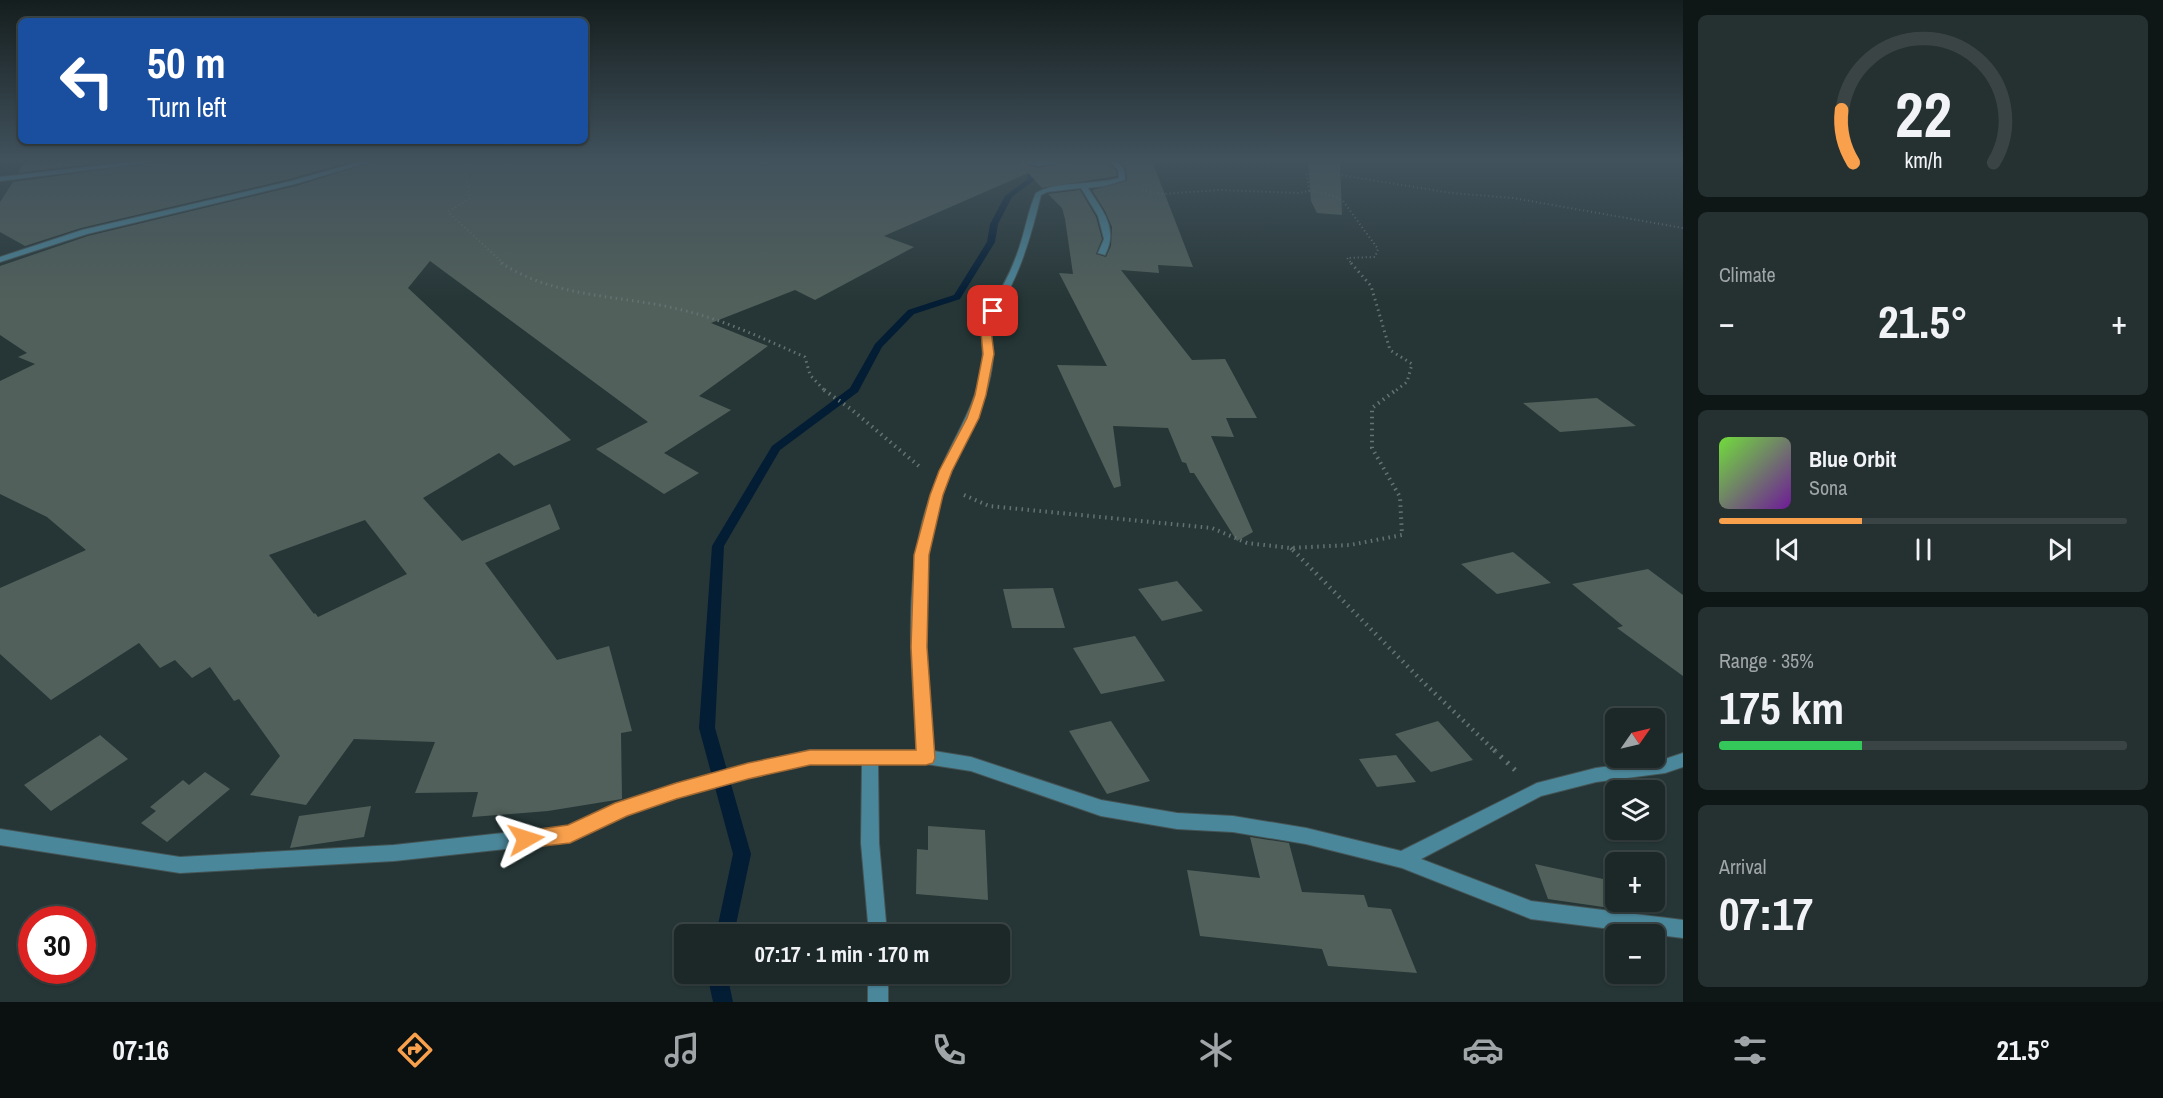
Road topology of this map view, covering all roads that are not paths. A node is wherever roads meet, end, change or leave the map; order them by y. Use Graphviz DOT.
graph roads {
  1 [pos="188,208"];
  2 [pos="1034,208"];
  3 [pos="1097,208"];
  4 [pos="1102,253"];
  5 [pos="0,260"];
  6 [pos="870,757"];
  7 [pos="926,758"];
  8 [pos="1683,759"];
  9 [pos="0,837"];
  10 [pos="1402,860"];
  11 [pos="877,924"];
  12 [pos="1683,929"];
  13 [pos="878,984"];
  14 [pos="878,1002"];
  1 -- 5 [label="street"];
  2 -- 7 [label="street"];
  3 -- 4 [label="street"];
  6 -- 7 [label="street"];
  6 -- 9 [label="street"];
  6 -- 11 [label="street"];
  7 -- 10 [label="street"];
  8 -- 10 [label="street"];
  10 -- 12 [label="street"];
  13 -- 14 [label="street"];
}
